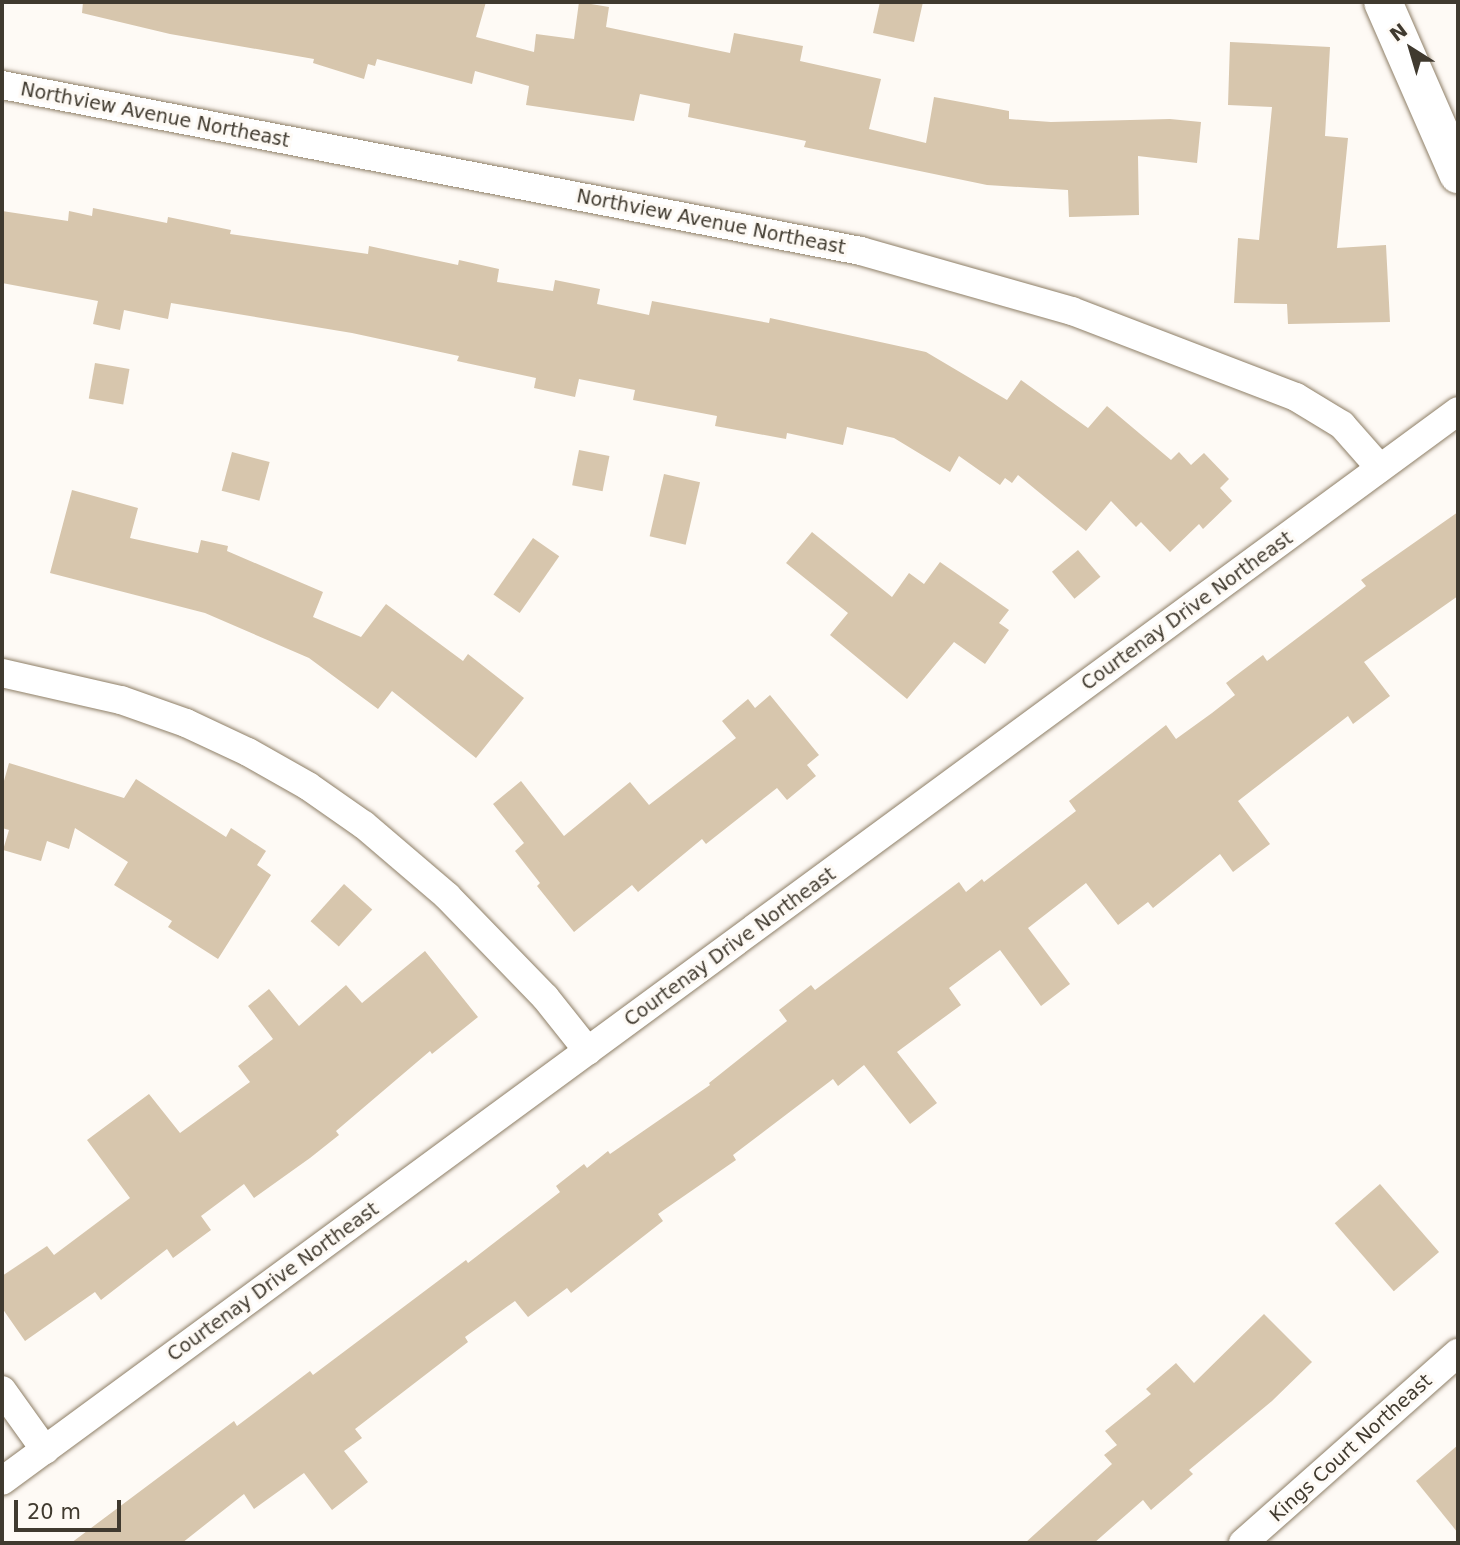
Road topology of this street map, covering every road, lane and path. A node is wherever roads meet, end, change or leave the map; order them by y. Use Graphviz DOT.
graph roads {
  1 [pos="1383,2"];
  2 [pos="2,85"];
  3 [pos="1458,174"];
  4 [pos="1458,411"];
  5 [pos="1380,468"];
  6 [pos="2,673"];
  7 [pos="588,1051"];
  8 [pos="1458,1353"];
  9 [pos="2,1390"];
  10 [pos="45,1450"];
  11 [pos="2,1481"];
  12 [pos="1243,1543"];
  1 -- 3 [label="street"];
  2 -- 5 [label="street, Northview Avenue Northeast"];
  4 -- 5 [label="street, Courtenay Drive Northeast"];
  5 -- 7 [label="street, Courtenay Drive Northeast"];
  6 -- 7 [label="street"];
  7 -- 10 [label="street, Courtenay Drive Northeast"];
  8 -- 12 [label="street, Kings Court Northeast"];
  9 -- 10 [label="street"];
  10 -- 11 [label="street, Courtenay Drive Northeast"];
}
